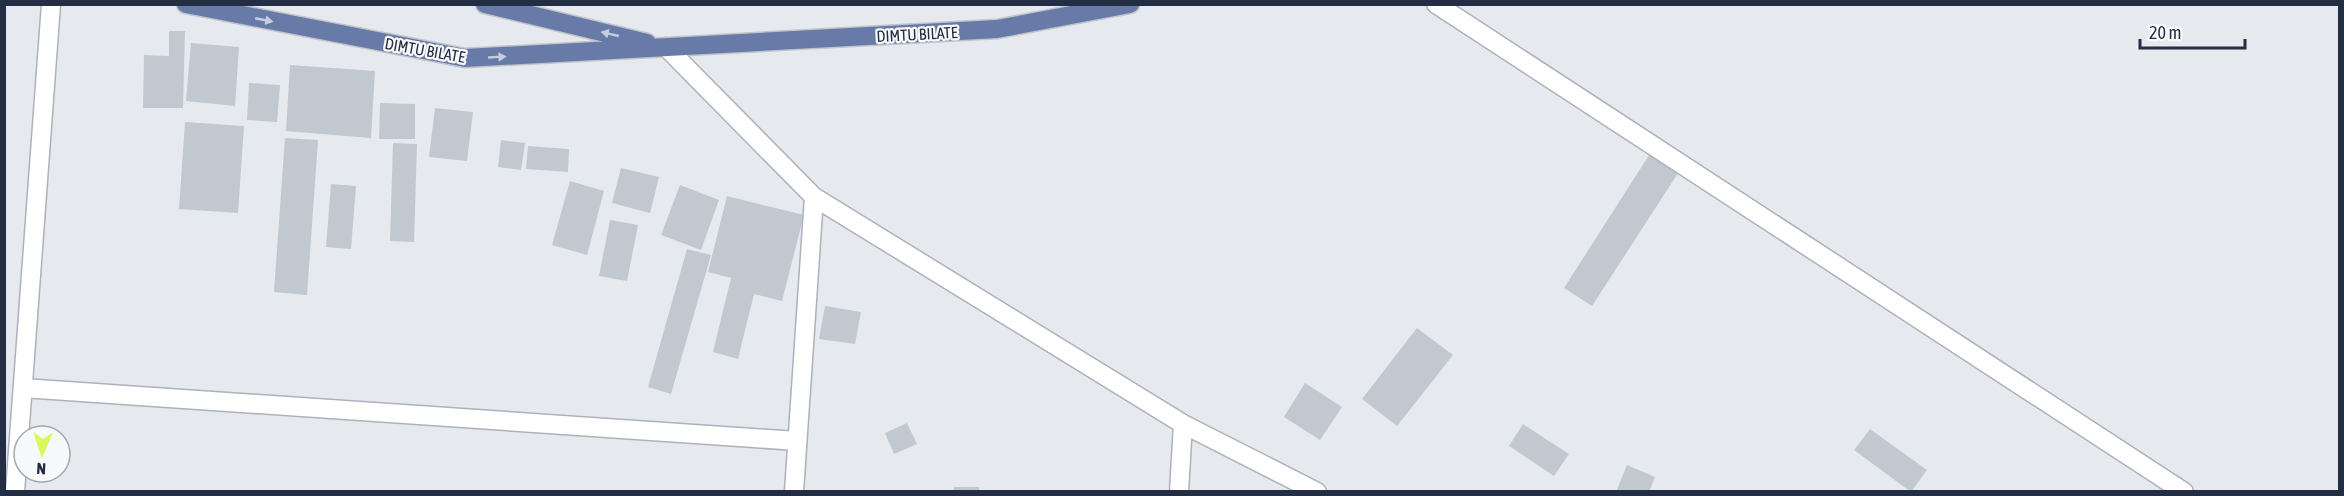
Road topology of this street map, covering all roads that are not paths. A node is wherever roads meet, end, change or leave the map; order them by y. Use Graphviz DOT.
graph roads {
  1 [pos="51,4"];
  2 [pos="186,4"];
  3 [pos="484,4"];
  4 [pos="1130,4"];
  5 [pos="1436,4"];
  6 [pos="666,47"];
  7 [pos="814,197"];
  8 [pos="23,388"];
  9 [pos="1183,424"];
  10 [pos="797,441"];
  11 [pos="15,492"];
  12 [pos="794,492"];
  13 [pos="1179,492"];
  14 [pos="1317,492"];
  15 [pos="2184,492"];
  1 -- 8 [label="street"];
  2 -- 6 [label="main road, DIMTU BILATE, one-way"];
  6 -- 3 [label="main road, DIMTU BILATE, one-way"];
  4 -- 6 [label="main road, DIMTU BILATE"];
  5 -- 15 [label="street"];
  6 -- 7 [label="street"];
  7 -- 9 [label="street"];
  7 -- 10 [label="street"];
  8 -- 10 [label="street"];
  8 -- 11 [label="street"];
  9 -- 13 [label="street"];
  9 -- 14 [label="street"];
  10 -- 12 [label="street"];
}
